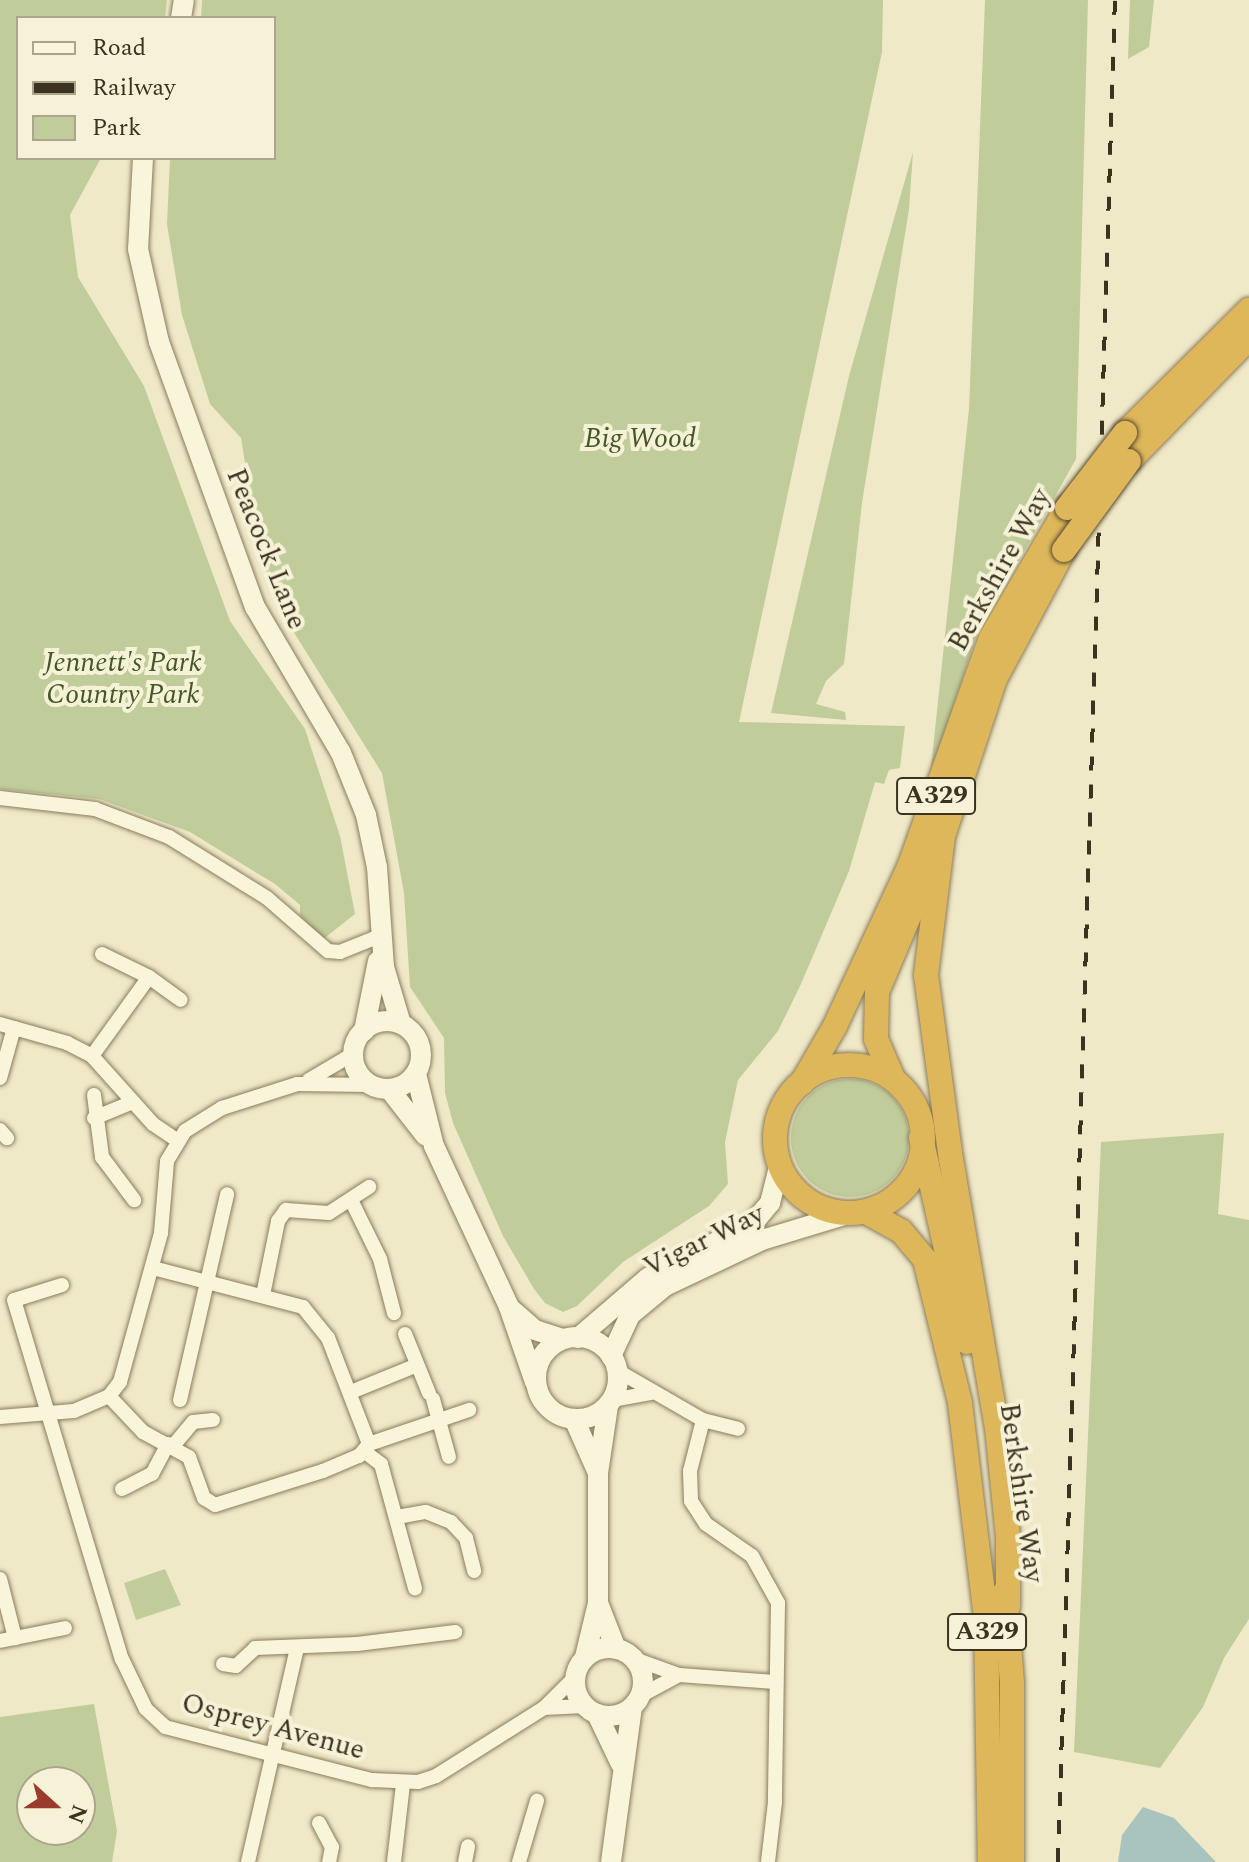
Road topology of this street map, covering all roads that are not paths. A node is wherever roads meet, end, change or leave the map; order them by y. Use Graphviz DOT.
graph roads {
  1 [pos="143,160"];
  2 [pos="1249,310"];
  3 [pos="1249,338"];
  4 [pos="0,798"];
  5 [pos="943,836"];
  6 [pos="382,940"];
  7 [pos="102,954"];
  8 [pos="149,977"];
  9 [pos="181,1000"];
  10 [pos="401,1024"];
  11 [pos="7,1026"];
  12 [pos="364,1031"];
  13 [pos="353,1054"];
  14 [pos="92,1056"];
  15 [pos="416,1074"];
  16 [pos="892,1076"];
  17 [pos="0,1078"];
  18 [pos="305,1082"];
  19 [pos="802,1083"];
  20 [pos="370,1085"];
  21 [pos="390,1090"];
  22 [pos="94,1095"];
  23 [pos="133,1102"];
  24 [pos="94,1118"];
  25 [pos="921,1138"];
  26 [pos="177,1140"];
  27 [pos="434,1146"];
  28 [pos="779,1168"];
  29 [pos="369,1187"];
  30 [pos="227,1194"];
  31 [pos="134,1200"];
  32 [pos="352,1202"];
  33 [pos="860,1214"];
  34 [pos="153,1268"];
  35 [pos="207,1281"];
  36 [pos="62,1285"];
  37 [pos="263,1295"];
  38 [pos="509,1307"];
  39 [pos="394,1313"];
  40 [pos="405,1334"];
  41 [pos="571,1338"];
  42 [pos="614,1363"];
  43 [pos="417,1365"];
  44 [pos="535,1382"];
  45 [pos="351,1392"];
  46 [pos="650,1393"];
  47 [pos="109,1396"];
  48 [pos="180,1400"];
  49 [pos="610,1403"];
  50 [pos="469,1410"];
  51 [pos="49,1411"];
  52 [pos="0,1417"];
  53 [pos="574,1419"];
  54 [pos="213,1420"];
  55 [pos="703,1420"];
  56 [pos="439,1421"];
  57 [pos="738,1429"];
  58 [pos="170,1445"];
  59 [pos="367,1448"];
  60 [pos="449,1457"];
  61 [pos="598,1473"];
  62 [pos="122,1489"];
  63 [pos="397,1517"];
  64 [pos="474,1571"];
  65 [pos="0,1579"];
  66 [pos="415,1588"];
  67 [pos="598,1603"];
  68 [pos="1008,1606"];
  69 [pos="65,1628"];
  70 [pos="455,1632"];
  71 [pos="15,1638"];
  72 [pos="0,1641"];
  73 [pos="297,1648"];
  74 [pos="624,1653"];
  75 [pos="585,1657"];
  76 [pos="223,1664"];
  77 [pos="679,1675"];
  78 [pos="575,1677"];
  79 [pos="775,1682"];
  80 [pos="636,1701"];
  81 [pos="544,1708"];
  82 [pos="590,1710"];
  83 [pos="272,1756"];
  84 [pos="621,1764"];
  85 [pos="403,1784"];
  86 [pos="537,1801"];
  87 [pos="319,1823"];
  88 [pos="468,1846"];
  89 [pos="248,1862"];
  90 [pos="329,1862"];
  91 [pos="394,1862"];
  92 [pos="465,1862"];
  93 [pos="519,1862"];
  94 [pos="611,1862"];
  95 [pos="768,1862"];
  96 [pos="990,1862"];
  97 [pos="1012,1862"];
  1 -- 6 [label="street, Peacock Lane"];
  2 -- 19 [label="highway, Berkshire Way / A329, bridge"];
  3 -- 5 [label="highway, Berkshire Way / A329, bridge"];
  4 -- 6 [label="street"];
  5 -- 16 [label="highway, Berkshire Way / A329"];
  5 -- 68 [label="highway, A329"];
  6 -- 10 [label="street, Peacock Lane"];
  6 -- 12 [label="street, Peacock Lane"];
  7 -- 8 [label="street"];
  8 -- 9 [label="street"];
  8 -- 14 [label="street"];
  10 -- 12 [label="street"];
  10 -- 15 [label="street"];
  11 -- 14 [label="street"];
  11 -- 17 [label="street"];
  12 -- 13 [label="street"];
  13 -- 18 [label="street"];
  13 -- 20 [label="street"];
  14 -- 23 [label="street"];
  15 -- 21 [label="street"];
  15 -- 27 [label="street"];
  16 -- 19 [label="highway"];
  16 -- 25 [label="highway, A329"];
  18 -- 20 [label="street"];
  18 -- 26 [label="street"];
  19 -- 28 [label="highway, A329"];
  20 -- 21 [label="street"];
  21 -- 27 [label="street"];
  22 -- 24 [label="street"];
  23 -- 24 [label="street"];
  23 -- 26 [label="street"];
  24 -- 31 [label="street"];
  25 -- 33 [label="highway"];
  25 -- 68 [label="highway, Berkshire Way / A329"];
  26 -- 34 [label="street"];
  27 -- 38 [label="street"];
  28 -- 33 [label="highway, A329"];
  28 -- 41 [label="street, Vigar Way"];
  29 -- 32 [label="street"];
  30 -- 35 [label="street"];
  32 -- 37 [label="street"];
  32 -- 39 [label="street"];
  33 -- 42 [label="street, Vigar Way"];
  33 -- 96 [label="highway, Berkshire Way / A329"];
  34 -- 35 [label="street"];
  34 -- 47 [label="street"];
  35 -- 37 [label="street"];
  35 -- 48 [label="street"];
  36 -- 51 [label="street, Osprey Avenue"];
  37 -- 45 [label="street"];
  38 -- 41 [label="street"];
  38 -- 44 [label="street"];
  40 -- 43 [label="street"];
  41 -- 42 [label="street"];
  41 -- 44 [label="street"];
  42 -- 46 [label="street"];
  42 -- 49 [label="street"];
  43 -- 45 [label="street"];
  43 -- 56 [label="street"];
  44 -- 53 [label="street"];
  45 -- 59 [label="street"];
  46 -- 49 [label="street"];
  46 -- 55 [label="street"];
  47 -- 51 [label="street"];
  47 -- 58 [label="street"];
  49 -- 53 [label="street"];
  49 -- 61 [label="street"];
  50 -- 56 [label="street"];
  51 -- 52 [label="street"];
  51 -- 83 [label="street, Osprey Avenue"];
  53 -- 61 [label="street"];
  54 -- 58 [label="street"];
  55 -- 57 [label="street"];
  55 -- 79 [label="street"];
  56 -- 59 [label="street"];
  56 -- 60 [label="street"];
  58 -- 59 [label="street"];
  58 -- 62 [label="street"];
  59 -- 63 [label="street"];
  61 -- 67 [label="street"];
  63 -- 64 [label="street"];
  63 -- 66 [label="street"];
  65 -- 71 [label="street"];
  67 -- 74 [label="street"];
  67 -- 75 [label="street"];
  68 -- 97 [label="highway, Berkshire Way / A329"];
  69 -- 71 [label="street"];
  70 -- 73 [label="street"];
  71 -- 72 [label="street"];
  73 -- 76 [label="street"];
  73 -- 83 [label="street"];
  74 -- 75 [label="street"];
  74 -- 77 [label="street"];
  74 -- 80 [label="street"];
  75 -- 78 [label="street"];
  77 -- 79 [label="street"];
  77 -- 80 [label="street"];
  78 -- 81 [label="street, Osprey Avenue"];
  78 -- 82 [label="street"];
  79 -- 95 [label="street"];
  80 -- 82 [label="street"];
  80 -- 84 [label="street"];
  81 -- 82 [label="street, Osprey Avenue"];
  81 -- 85 [label="street, Osprey Avenue"];
  82 -- 84 [label="street"];
  83 -- 85 [label="street, Osprey Avenue"];
  83 -- 89 [label="street"];
  84 -- 94 [label="street"];
  85 -- 91 [label="street"];
  86 -- 93 [label="street"];
  87 -- 90 [label="street"];
  88 -- 92 [label="street"];
}
